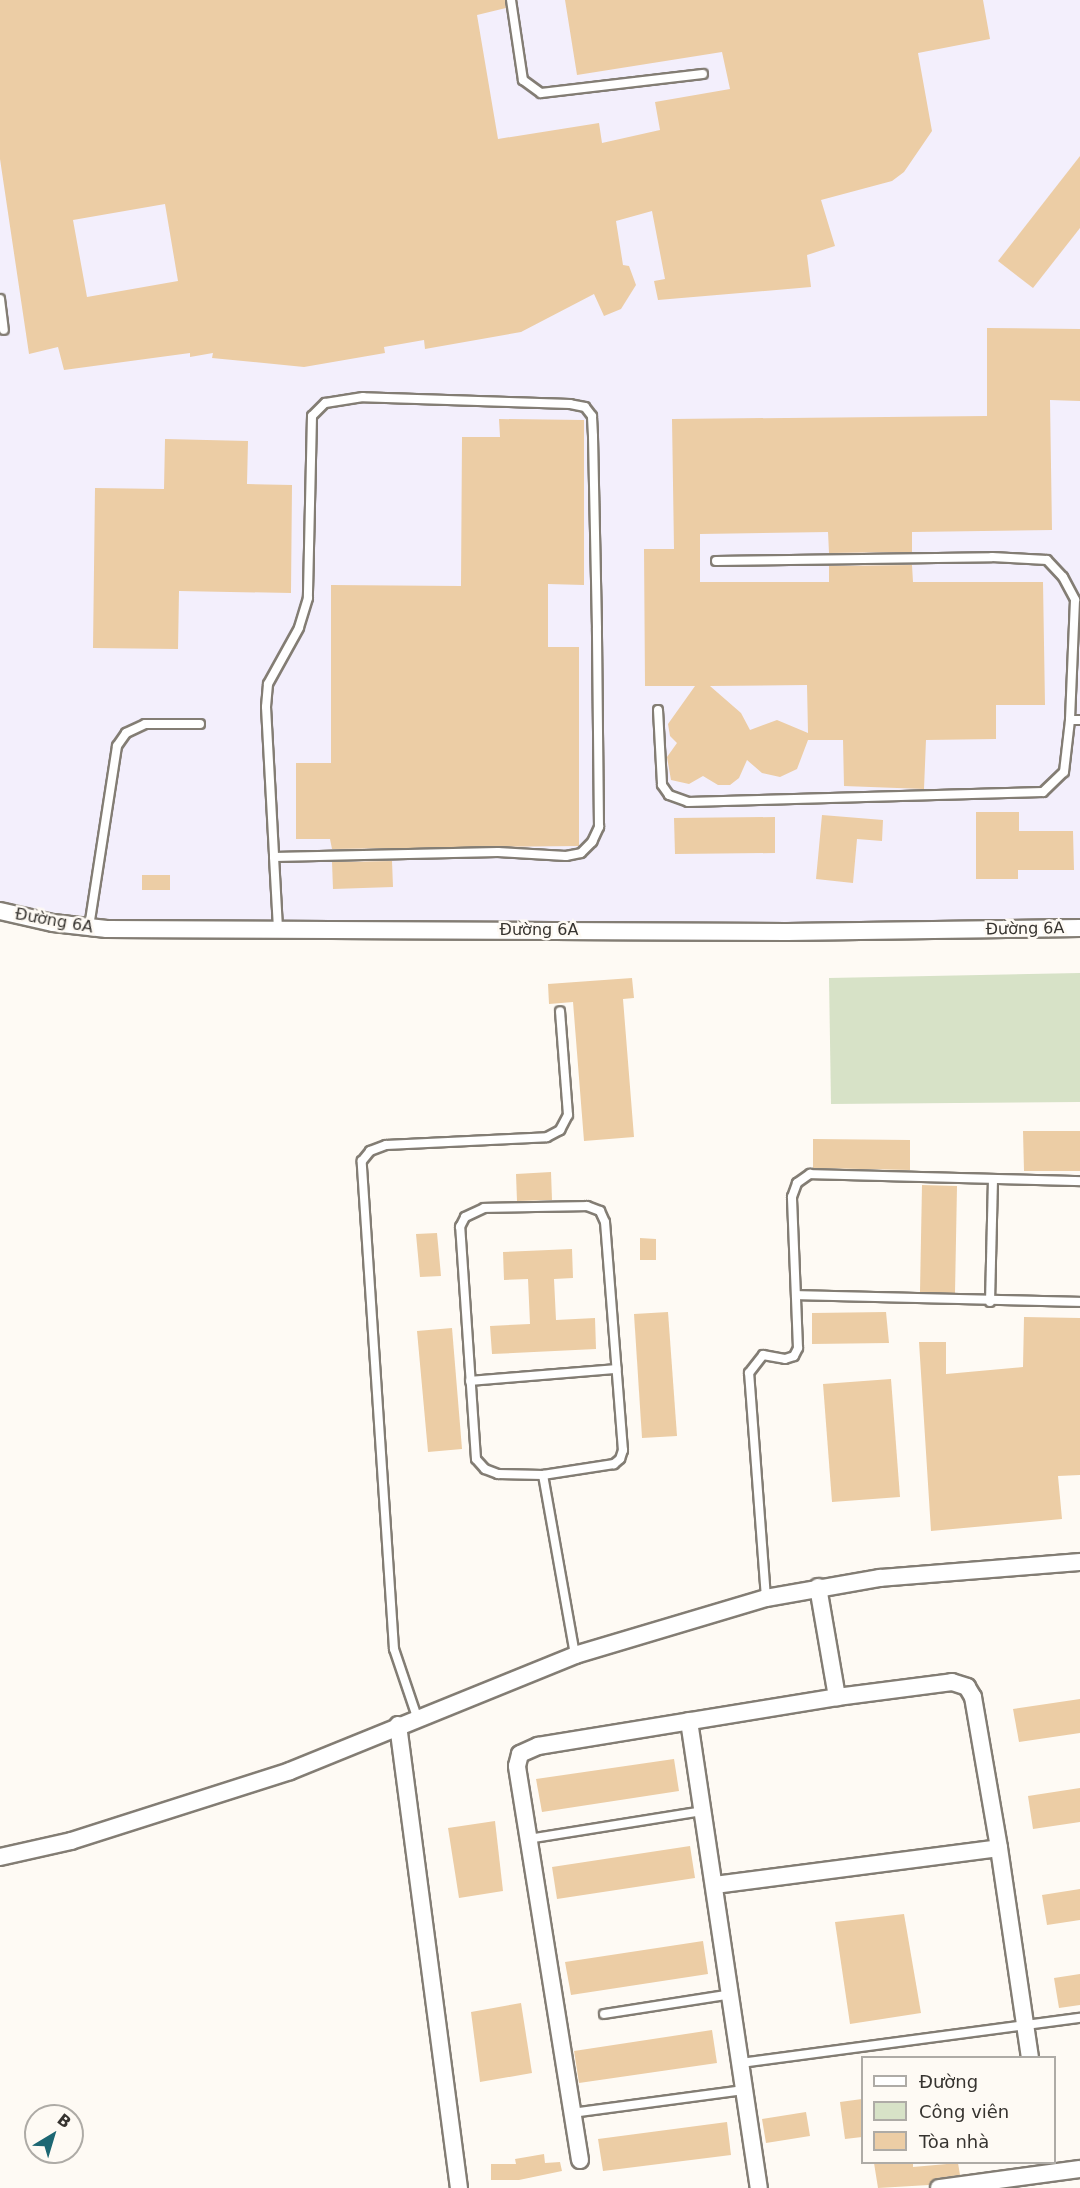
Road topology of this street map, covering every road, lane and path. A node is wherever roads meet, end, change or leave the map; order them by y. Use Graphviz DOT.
graph roads {
  1 [pos="511,0"];
  2 [pos="703,74"];
  3 [pos="0,299"];
  4 [pos="4,330"];
  5 [pos="716,561"];
  6 [pos="657,710"];
  7 [pos="1075,720"];
  8 [pos="200,724"];
  9 [pos="274,857"];
  10 [pos="0,911"];
  11 [pos="89,927"];
  12 [pos="279,928"];
  13 [pos="1080,928"];
  14 [pos="560,1011"];
  15 [pos="1080,1181"];
  16 [pos="993,1182"];
  17 [pos="796,1295"];
  18 [pos="990,1302"];
  19 [pos="1080,1302"];
  20 [pos="617,1369"];
  21 [pos="470,1381"];
  22 [pos="543,1475"];
  23 [pos="1080,1562"];
  24 [pos="818,1587"];
  25 [pos="766,1598"];
  26 [pos="575,1655"];
  27 [pos="837,1697"];
  28 [pos="417,1717"];
  29 [pos="689,1721"];
  30 [pos="398,1725"];
  31 [pos="704,1811"];
  32 [pos="528,1839"];
  33 [pos="999,1848"];
  34 [pos="0,1857"];
  35 [pos="715,1885"];
  36 [pos="731,1994"];
  37 [pos="604,2014"];
  38 [pos="1080,2018"];
  39 [pos="1025,2025"];
  40 [pos="1030,2056"];
  41 [pos="741,2063"];
  42 [pos="745,2090"];
  43 [pos="572,2113"];
  44 [pos="580,2160"];
  45 [pos="1046,2168"];
  46 [pos="1080,2169"];
  47 [pos="459,2188"];
  48 [pos="759,2188"];
  49 [pos="944,2188"];
  1 -- 2 [label="lane"];
  3 -- 4 [label="lane"];
  5 -- 7 [label="lane"];
  6 -- 7 [label="lane"];
  8 -- 11 [label="lane"];
  9 -- 9 [label="lane"];
  9 -- 12 [label="lane"];
  10 -- 11 [label="street, Đường 6A"];
  11 -- 12 [label="street, Đường 6A"];
  12 -- 13 [label="street, Đường 6A"];
  14 -- 28 [label="lane"];
  15 -- 16 [label="lane"];
  16 -- 17 [label="lane"];
  16 -- 18 [label="lane"];
  17 -- 18 [label="lane"];
  17 -- 25 [label="lane"];
  18 -- 19 [label="lane"];
  20 -- 21 [label="lane"];
  20 -- 21 [label="lane"];
  20 -- 22 [label="lane"];
  21 -- 22 [label="lane"];
  22 -- 26 [label="lane"];
  23 -- 24 [label="street"];
  24 -- 25 [label="street"];
  24 -- 27 [label="street"];
  25 -- 26 [label="street"];
  26 -- 28 [label="street"];
  27 -- 29 [label="street"];
  27 -- 33 [label="street"];
  28 -- 30 [label="street"];
  29 -- 31 [label="street"];
  29 -- 32 [label="street"];
  30 -- 34 [label="street"];
  30 -- 47 [label="street"];
  31 -- 32 [label="lane"];
  31 -- 35 [label="street"];
  32 -- 43 [label="street"];
  33 -- 35 [label="street"];
  33 -- 39 [label="street"];
  35 -- 36 [label="street"];
  36 -- 37 [label="lane"];
  36 -- 41 [label="street"];
  38 -- 39 [label="lane"];
  39 -- 40 [label="street"];
  39 -- 41 [label="lane"];
  41 -- 42 [label="street"];
  42 -- 43 [label="lane"];
  42 -- 48 [label="street"];
  43 -- 44 [label="street"];
  45 -- 46 [label="street"];
  45 -- 49 [label="street"];
}
